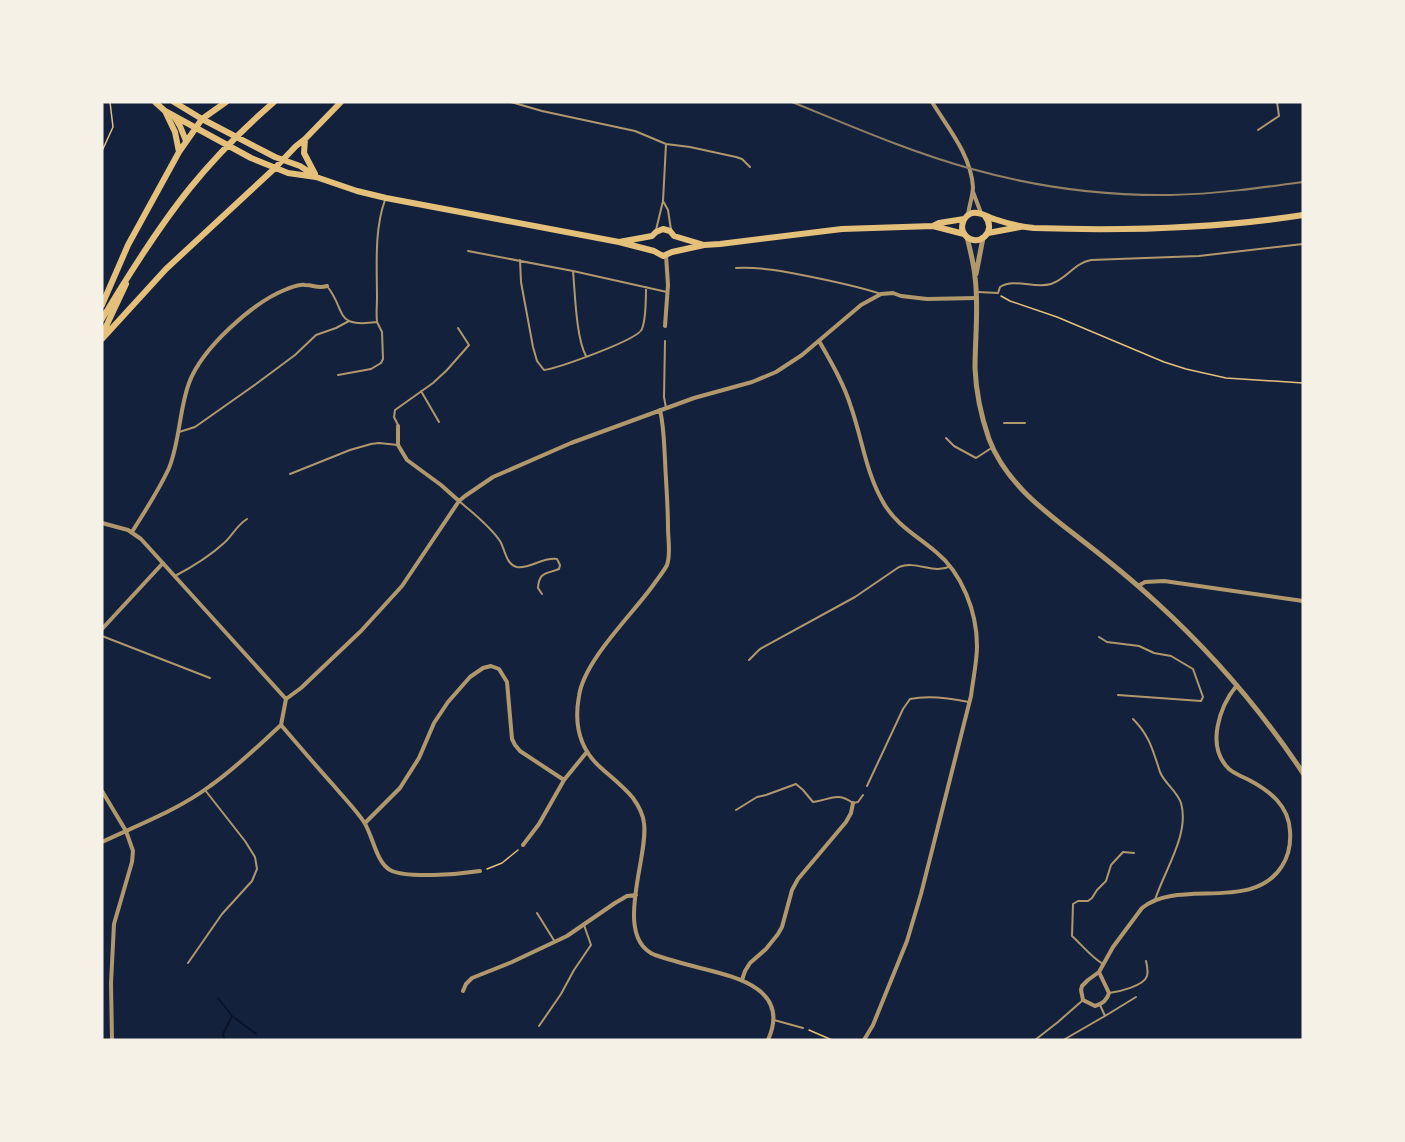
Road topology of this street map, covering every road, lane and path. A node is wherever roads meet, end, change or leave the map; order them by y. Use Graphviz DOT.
graph roads {
  1 [pos="111,102"];
  2 [pos="155,102"];
  3 [pos="174,102"];
  4 [pos="226,102"];
  5 [pos="274,102"];
  6 [pos="341,102"];
  7 [pos="511,102"];
  8 [pos="932,102"];
  9 [pos="1277,102"];
  10 [pos="165,111"];
  11 [pos="174,116"];
  12 [pos="202,119"];
  13 [pos="195,127"];
  14 [pos="1258,130"];
  15 [pos="304,139"];
  16 [pos="186,141"];
  17 [pos="666,144"];
  18 [pos="102,152"];
  19 [pos="179,152"];
  20 [pos="283,159"];
  21 [pos="750,167"];
  22 [pos="275,168"];
  23 [pos="316,177"];
  24 [pos="973,191"];
  25 [pos="386,198"];
  26 [pos="663,201"];
  27 [pos="983,215"];
  28 [pos="1303,215"];
  29 [pos="966,217"];
  30 [pos="933,226"];
  31 [pos="1023,227"];
  32 [pos="654,234"];
  33 [pos="673,235"];
  34 [pos="965,236"];
  35 [pos="985,236"];
  36 [pos="619,242"];
  37 [pos="1303,244"];
  38 [pos="704,245"];
  39 [pos="468,251"];
  40 [pos="654,251"];
  41 [pos="669,253"];
  42 [pos="520,260"];
  43 [pos="736,268"];
  44 [pos="573,271"];
  45 [pos="130,276"];
  46 [pos="975,276"];
  47 [pos="327,286"];
  48 [pos="646,287"];
  49 [pos="667,292"];
  50 [pos="998,293"];
  51 [pos="881,294"];
  52 [pos="976,295"];
  53 [pos="102,305"];
  54 [pos="102,318"];
  55 [pos="349,321"];
  56 [pos="377,322"];
  57 [pos="665,326"];
  58 [pos="458,328"];
  59 [pos="102,338"];
  60 [pos="665,341"];
  61 [pos="819,341"];
  62 [pos="586,356"];
  63 [pos="338,375"];
  64 [pos="1303,383"];
  65 [pos="421,391"];
  66 [pos="666,408"];
  67 [pos="660,410"];
  68 [pos="439,422"];
  69 [pos="1004,423"];
  70 [pos="1025,423"];
  71 [pos="398,426"];
  72 [pos="179,432"];
  73 [pos="946,438"];
  74 [pos="398,445"];
  75 [pos="993,447"];
  76 [pos="290,474"];
  77 [pos="459,501"];
  78 [pos="248,519"];
  79 [pos="102,523"];
  80 [pos="132,532"];
  81 [pos="163,563"];
  82 [pos="951,566"];
  83 [pos="175,576"];
  84 [pos="1138,586"];
  85 [pos="542,594"];
  86 [pos="1303,601"];
  87 [pos="102,629"];
  88 [pos="102,636"];
  89 [pos="1099,637"];
  90 [pos="749,660"];
  91 [pos="210,678"];
  92 [pos="1237,685"];
  93 [pos="1118,695"];
  94 [pos="285,699"];
  95 [pos="969,702"];
  96 [pos="1134,719"];
  97 [pos="281,725"];
  98 [pos="586,753"];
  99 [pos="1303,773"];
  100 [pos="564,780"];
  101 [pos="867,786"];
  102 [pos="205,790"];
  103 [pos="102,792"];
  104 [pos="863,795"];
  105 [pos="854,803"];
  106 [pos="736,810"];
  107 [pos="365,823"];
  108 [pos="126,831"];
  109 [pos="102,842"];
  110 [pos="523,845"];
  111 [pos="1134,853"];
  112 [pos="480,871"];
  113 [pos="636,896"];
  114 [pos="1155,900"];
  115 [pos="537,913"];
  116 [pos="584,925"];
  117 [pos="555,942"];
  118 [pos="1146,961"];
  119 [pos="188,963"];
  120 [pos="1103,964"];
  121 [pos="1099,972"];
  122 [pos="741,980"];
  123 [pos="463,991"];
  124 [pos="1109,993"];
  125 [pos="1136,997"];
  126 [pos="1083,1000"];
  127 [pos="1100,1005"];
  128 [pos="1105,1016"];
  129 [pos="774,1020"];
  130 [pos="539,1026"];
  131 [pos="802,1028"];
  132 [pos="1065,1039"];
  133 [pos="112,1040"];
  134 [pos="768,1040"];
  135 [pos="832,1040"];
  136 [pos="864,1040"];
  137 [pos="1035,1040"];
  1 -- 18 [label="path"];
  2 -- 10 [label="main road"];
  3 -- 12 [label="main road"];
  4 -- 12 [label="main road"];
  5 -- 45 [label="main road"];
  6 -- 15 [label="main road"];
  7 -- 17 [label="lane"];
  8 -- 24 [label="street"];
  9 -- 14 [label="lane"];
  10 -- 11 [label="main road"];
  10 -- 19 [label="main road"];
  11 -- 13 [label="main road"];
  11 -- 16 [label="main road"];
  12 -- 13 [label="main road"];
  12 -- 20 [label="main road"];
  13 -- 16 [label="main road"];
  13 -- 22 [label="main road"];
  15 -- 20 [label="main road"];
  15 -- 23 [label="main road"];
  16 -- 19 [label="main road"];
  17 -- 21 [label="lane"];
  17 -- 26 [label="lane"];
  19 -- 53 [label="main road"];
  20 -- 22 [label="main road"];
  20 -- 23 [label="main road"];
  22 -- 23 [label="main road"];
  22 -- 59 [label="main road"];
  23 -- 25 [label="main road"];
  24 -- 27 [label="street"];
  24 -- 29 [label="street"];
  25 -- 36 [label="main road"];
  25 -- 56 [label="lane"];
  26 -- 32 [label="lane"];
  26 -- 33 [label="lane"];
  27 -- 29 [label="main road"];
  27 -- 31 [label="main road"];
  27 -- 35 [label="main road"];
  28 -- 31 [label="main road"];
  29 -- 30 [label="main road"];
  29 -- 34 [label="main road"];
  30 -- 34 [label="main road"];
  30 -- 38 [label="main road"];
  31 -- 35 [label="main road"];
  32 -- 33 [label="main road"];
  32 -- 36 [label="main road"];
  32 -- 40 [label="main road"];
  33 -- 38 [label="main road"];
  33 -- 41 [label="main road"];
  34 -- 35 [label="main road"];
  34 -- 46 [label="street"];
  35 -- 46 [label="street"];
  36 -- 40 [label="main road"];
  37 -- 50 [label="lane"];
  38 -- 41 [label="main road"];
  39 -- 42 [label="lane"];
  40 -- 41 [label="main road"];
  41 -- 49 [label="street"];
  42 -- 44 [label="lane"];
  42 -- 62 [label="lane"];
  43 -- 51 [label="lane"];
  44 -- 48 [label="lane"];
  44 -- 62 [label="lane"];
  45 -- 54 [label="main road"];
  45 -- 59 [label="main road"];
  46 -- 52 [label="street"];
  47 -- 55 [label="lane"];
  47 -- 72 [label="street"];
  48 -- 49 [label="lane"];
  48 -- 62 [label="lane"];
  49 -- 57 [label="street"];
  50 -- 52 [label="lane"];
  50 -- 64 [label="path"];
  51 -- 52 [label="street"];
  51 -- 61 [label="street"];
  52 -- 75 [label="street"];
  55 -- 56 [label="lane"];
  55 -- 72 [label="lane"];
  56 -- 63 [label="lane"];
  58 -- 65 [label="lane"];
  60 -- 66 [label="lane"];
  61 -- 66 [label="street"];
  61 -- 82 [label="street"];
  65 -- 68 [label="lane"];
  65 -- 71 [label="lane"];
  66 -- 67 [label="street"];
  67 -- 77 [label="street"];
  67 -- 98 [label="street"];
  69 -- 70 [label="lane"];
  71 -- 74 [label="street"];
  72 -- 80 [label="street"];
  73 -- 75 [label="lane"];
  74 -- 76 [label="lane"];
  74 -- 77 [label="street"];
  75 -- 84 [label="street"];
  77 -- 85 [label="lane"];
  77 -- 94 [label="street"];
  78 -- 83 [label="lane"];
  79 -- 80 [label="street"];
  80 -- 81 [label="street"];
  81 -- 83 [label="street"];
  81 -- 87 [label="street"];
  82 -- 90 [label="lane"];
  82 -- 95 [label="street"];
  83 -- 94 [label="street"];
  84 -- 86 [label="street"];
  84 -- 92 [label="street"];
  88 -- 91 [label="lane"];
  89 -- 93 [label="lane"];
  92 -- 99 [label="street"];
  92 -- 114 [label="street"];
  94 -- 97 [label="street"];
  95 -- 101 [label="lane"];
  95 -- 136 [label="street"];
  96 -- 114 [label="lane"];
  97 -- 102 [label="street"];
  97 -- 107 [label="street"];
  98 -- 100 [label="street"];
  98 -- 113 [label="street"];
  100 -- 107 [label="street"];
  100 -- 110 [label="street"];
  102 -- 108 [label="street"];
  102 -- 119 [label="lane"];
  103 -- 108 [label="street"];
  104 -- 105 [label="lane"];
  105 -- 106 [label="lane"];
  105 -- 122 [label="street"];
  107 -- 112 [label="street"];
  108 -- 109 [label="street"];
  108 -- 133 [label="street"];
  110 -- 112 [label="path"];
  111 -- 120 [label="lane"];
  113 -- 116 [label="street"];
  113 -- 122 [label="street"];
  114 -- 120 [label="street"];
  115 -- 117 [label="lane"];
  116 -- 117 [label="street"];
  116 -- 130 [label="lane"];
  117 -- 123 [label="street"];
  118 -- 124 [label="lane"];
  120 -- 121 [label="street"];
  121 -- 124 [label="street"];
  121 -- 126 [label="street"];
  122 -- 129 [label="street"];
  124 -- 127 [label="street"];
  125 -- 128 [label="lane"];
  126 -- 127 [label="street"];
  126 -- 137 [label="lane"];
  127 -- 128 [label="lane"];
  128 -- 132 [label="lane"];
  129 -- 131 [label="lane"];
  129 -- 134 [label="street"];
  131 -- 135 [label="path"];
}
